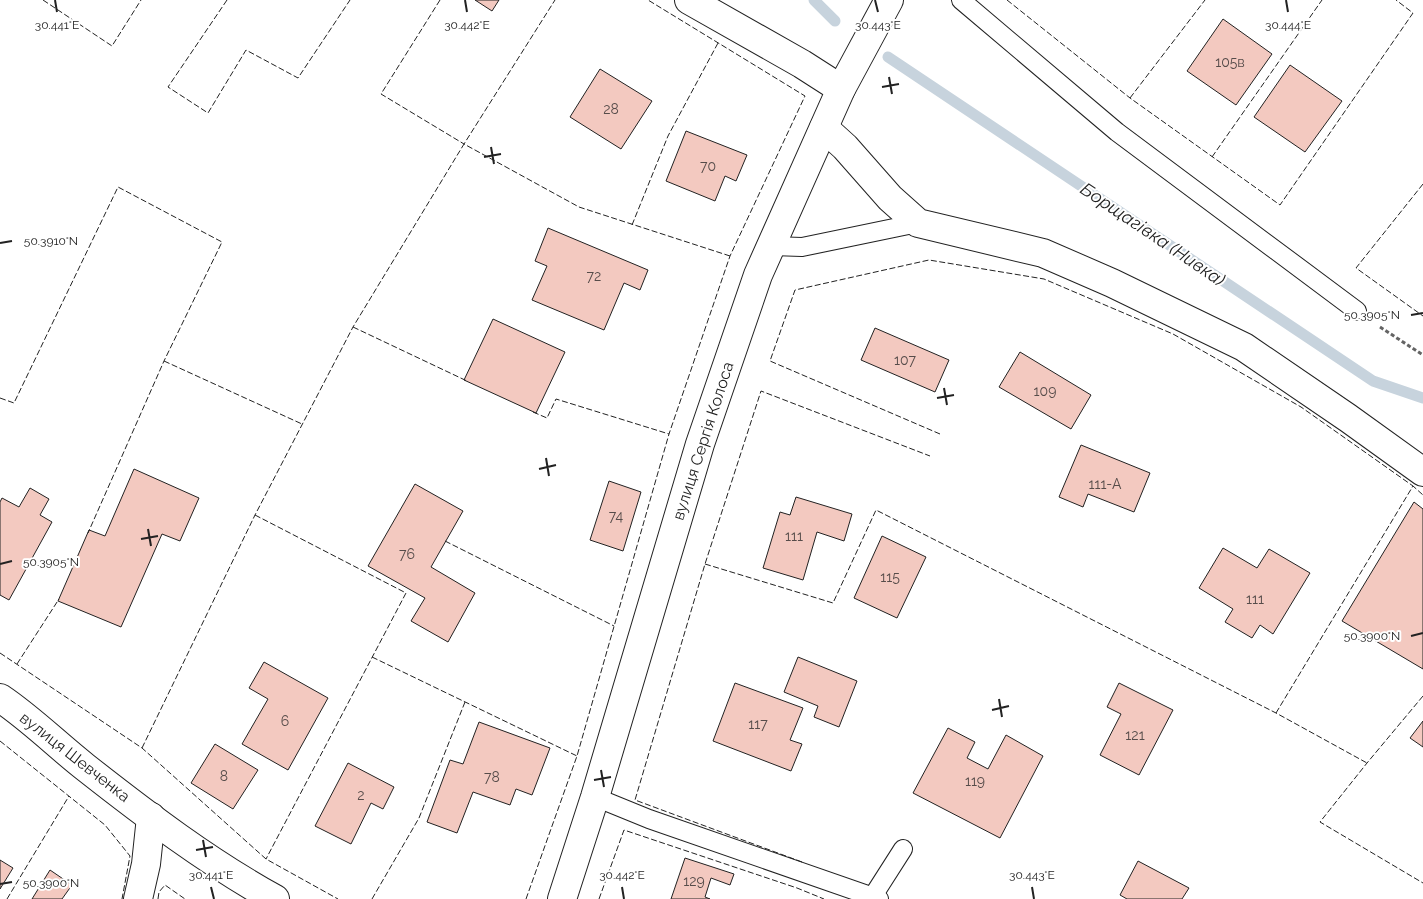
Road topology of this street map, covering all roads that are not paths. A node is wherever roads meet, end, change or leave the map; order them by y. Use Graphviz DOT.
graph roads {
  1 [pos="689,0"];
  2 [pos="890,0"];
  3 [pos="961,0"];
  4 [pos="841,89"];
  5 [pos="824,128"];
  6 [pos="918,223"];
  7 [pos="772,246"];
  8 [pos="1357,312"];
  9 [pos="1423,472"];
  10 [pos="0,698"];
  11 [pos="595,797"];
  12 [pos="151,817"];
  13 [pos="903,849"];
  14 [pos="876,898"];
  15 [pos="138,899"];
  16 [pos="275,899"];
  17 [pos="562,899"];
  1 -- 4 [label="street"];
  2 -- 4 [label="street, вулиця Сергія Колоса"];
  3 -- 8 [label="lane"];
  4 -- 5 [label="street, вулиця Сергія Колоса"];
  5 -- 6 [label="street"];
  5 -- 7 [label="street, вулиця Сергія Колоса"];
  6 -- 7 [label="lane"];
  6 -- 9 [label="street"];
  7 -- 11 [label="street, вулиця Сергія Колоса"];
  10 -- 12 [label="street, вулиця Шевченка"];
  11 -- 14 [label="lane"];
  11 -- 17 [label="street, вулиця Сергія Колоса"];
  12 -- 15 [label="street"];
  12 -- 16 [label="street, вулиця Шевченка"];
  13 -- 14 [label="lane"];
}
